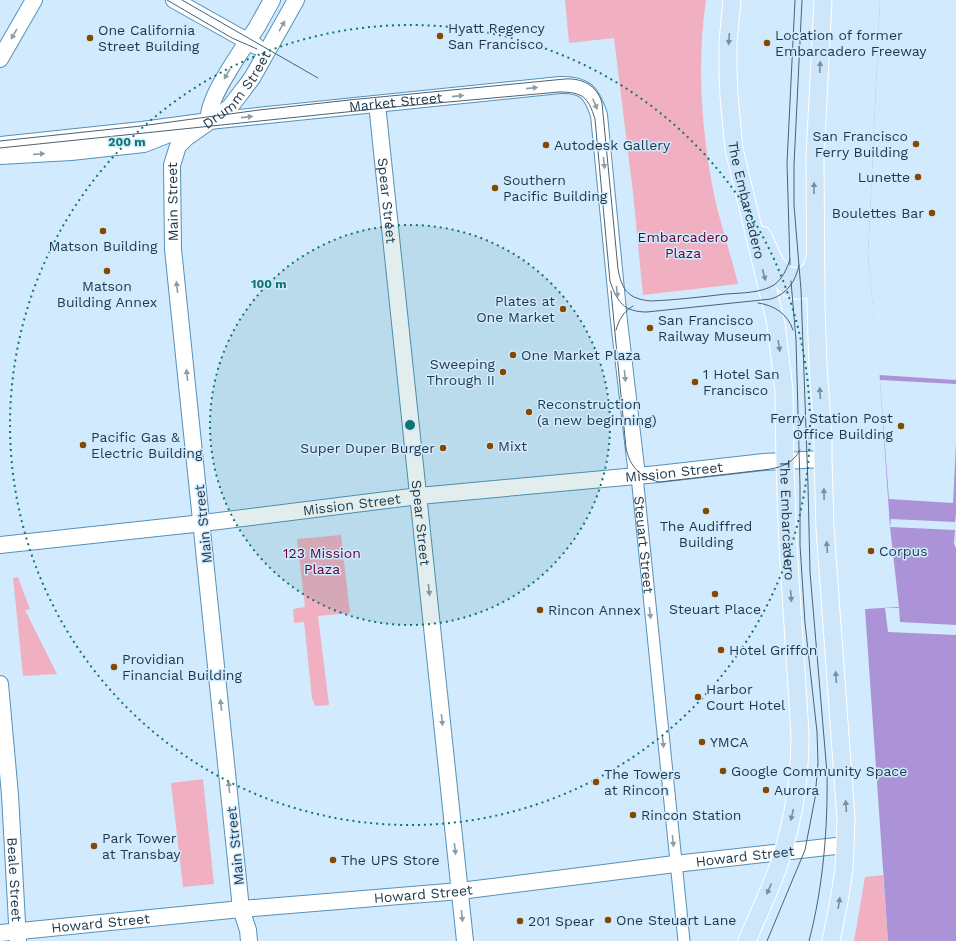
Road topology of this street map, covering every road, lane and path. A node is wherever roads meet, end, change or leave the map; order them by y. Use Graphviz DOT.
graph roads {
  1 [pos="34,0"];
  2 [pos="174,0"];
  3 [pos="272,0"];
  4 [pos="296,0"];
  5 [pos="732,0"];
  6 [pos="823,0"];
  7 [pos="246,41"];
  8 [pos="267,51"];
  9 [pos="0,59"];
  10 [pos="582,89"];
  11 [pos="377,104"];
  12 [pos="209,121"];
  13 [pos="0,145"];
  14 [pos="0,156"];
  15 [pos="749,209"];
  16 [pos="815,257"];
  17 [pos="774,262"];
  18 [pos="816,288"];
  19 [pos="823,459"];
  20 [pos="785,461"];
  21 [pos="637,476"];
  22 [pos="419,496"];
  23 [pos="203,524"];
  24 [pos="0,545"];
  25 [pos="0,684"];
  26 [pos="845,845"];
  27 [pos="783,853"];
  28 [pos="675,864"];
  29 [pos="460,891"];
  30 [pos="241,909"];
  31 [pos="0,933"];
  32 [pos="22,938"];
  33 [pos="249,941"];
  34 [pos="465,941"];
  35 [pos="684,941"];
  36 [pos="748,941"];
  37 [pos="831,941"];
  1 -- 9 [label="street, one-way"];
  2 -- 7 [label="street"];
  3 -- 7 [label="street, Drumm Street"];
  8 -- 4 [label="street, Drumm Street, one-way"];
  5 -- 15 [label="main road, The Embarcadero, one-way"];
  16 -- 6 [label="main road, one-way"];
  7 -- 8 [label="street"];
  7 -- 12 [label="street, Drumm Street, one-way"];
  8 -- 12 [label="street, Drumm Street"];
  11 -- 10 [label="street, Market Street, one-way"];
  10 -- 21 [label="street, Steuart Street, one-way"];
  12 -- 11 [label="street, Market Street, one-way"];
  11 -- 22 [label="street, Spear Street"];
  12 -- 13 [label="street, Market Street"];
  14 -- 12 [label="street, Market Street, one-way"];
  23 -- 12 [label="street, Main Street, one-way"];
  15 -- 17 [label="main road"];
  15 -- 20 [label="main road, The Embarcadero, one-way"];
  16 -- 17 [label="main road"];
  16 -- 18 [label="main road"];
  17 -- 18 [label="main road"];
  19 -- 18 [label="main road, one-way"];
  19 -- 20 [label="street, Mission Street"];
  26 -- 19 [label="main road, one-way"];
  20 -- 21 [label="street, Mission Street"];
  20 -- 27 [label="main road, The Embarcadero, one-way"];
  21 -- 22 [label="street, Mission Street"];
  21 -- 28 [label="street, Steuart Street, one-way"];
  22 -- 23 [label="street, Mission Street"];
  22 -- 29 [label="street, Spear Street, one-way"];
  23 -- 24 [label="street, Mission Street"];
  30 -- 23 [label="street, Main Street, one-way"];
  25 -- 32 [label="street, Beale Street"];
  26 -- 27 [label="street, Howard Street"];
  37 -- 26 [label="main road, one-way"];
  27 -- 28 [label="street, Howard Street"];
  27 -- 36 [label="main road, The Embarcadero, one-way"];
  28 -- 29 [label="street, Howard Street"];
  28 -- 35 [label="street, Steuart Street"];
  29 -- 30 [label="street, Howard Street"];
  29 -- 34 [label="street, Spear Street, one-way"];
  30 -- 32 [label="street, Howard Street"];
  30 -- 33 [label="street, Main Street"];
  31 -- 32 [label="street, Howard Street"];
}
